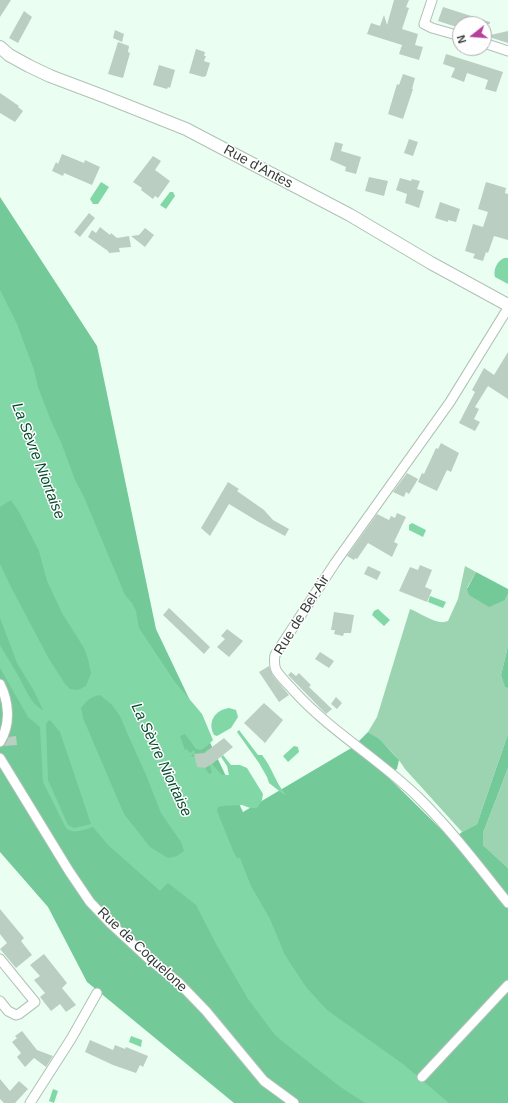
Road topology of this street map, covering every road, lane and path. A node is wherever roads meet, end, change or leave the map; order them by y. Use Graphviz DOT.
graph roads {
  1 [pos="432,0"];
  2 [pos="452,34"];
  3 [pos="492,46"];
  4 [pos="0,47"];
  5 [pos="508,51"];
  6 [pos="508,305"];
  7 [pos="508,308"];
  8 [pos="0,684"];
  9 [pos="0,742"];
  10 [pos="0,758"];
  11 [pos="508,903"];
  12 [pos="0,959"];
  13 [pos="508,985"];
  14 [pos="97,993"];
  15 [pos="0,1001"];
  16 [pos="422,1077"];
  17 [pos="30,1103"];
  18 [pos="294,1103"];
  1 -- 2 [label="street"];
  3 -- 5 [label="street"];
  4 -- 6 [label="street, Rue d'Antes"];
  7 -- 11 [label="street, Rue de Bel-Air"];
  8 -- 9 [label="street"];
  10 -- 18 [label="street, Rue de Coquelone"];
  12 -- 15 [label="street"];
  13 -- 16 [label="street"];
  14 -- 17 [label="street"];
}
